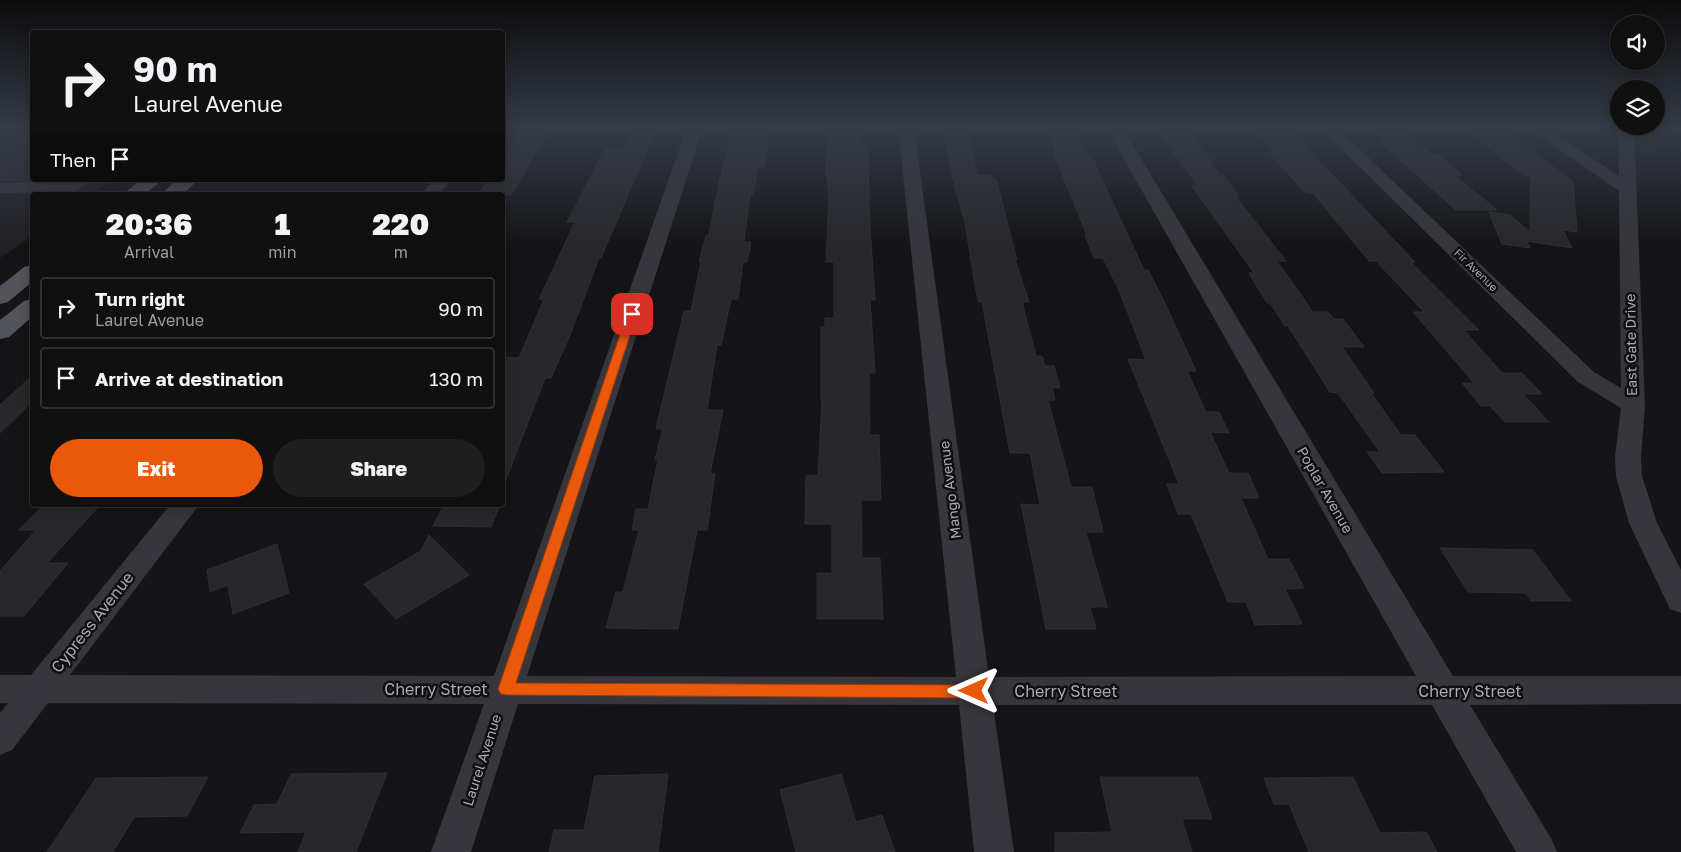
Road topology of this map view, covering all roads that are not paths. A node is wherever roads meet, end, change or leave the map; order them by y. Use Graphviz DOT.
graph roads {
  1 [pos="682,167"];
  2 [pos="911,167"];
  3 [pos="1137,167"];
  4 [pos="1368,167"];
  5 [pos="1595,167"];
  6 [pos="1627,167"];
  7 [pos="79,182"];
  8 [pos="150,182"];
  9 [pos="186,182"];
  10 [pos="440,182"];
  11 [pos="0,188"];
  12 [pos="1628,189"];
  13 [pos="136,192"];
  14 [pos="174,192"];
  15 [pos="432,192"];
  16 [pos="30,274"];
  17 [pos="0,296"];
  18 [pos="30,308"];
  19 [pos="0,332"];
  20 [pos="1632,405"];
  21 [pos="183,507"];
  22 [pos="1681,601"];
  23 [pos="40,688"];
  24 [pos="0,689"];
  25 [pos="506,689"];
  26 [pos="1681,690"];
  27 [pos="974,691"];
  28 [pos="1442,691"];
  29 [pos="0,739"];
  30 [pos="452,852"];
  31 [pos="994,852"];
  32 [pos="1537,852"];
  1 -- 25 [label="street, Laurel Avenue"];
  2 -- 27 [label="street, Mango Avenue"];
  3 -- 28 [label="street, Poplar Avenue"];
  4 -- 20 [label="street, Fir Avenue"];
  5 -- 12 [label="street"];
  6 -- 12 [label="street, East Gate Drive"];
  7 -- 11 [label="street"];
  8 -- 13 [label="main road"];
  9 -- 14 [label="main road"];
  10 -- 15 [label="street"];
  12 -- 20 [label="street, East Gate Drive"];
  16 -- 17 [label="main road"];
  18 -- 19 [label="main road"];
  20 -- 22 [label="street, East Gate Drive"];
  21 -- 23 [label="street, Cypress Avenue"];
  23 -- 24 [label="street, Cherry Street"];
  23 -- 25 [label="street, Cherry Street"];
  23 -- 29 [label="street, Cypress Avenue"];
  25 -- 27 [label="street, Cherry Street"];
  25 -- 30 [label="street, Laurel Avenue"];
  26 -- 28 [label="street, Cherry Street"];
  27 -- 28 [label="street, Cherry Street"];
  27 -- 31 [label="street, Mango Avenue"];
  28 -- 32 [label="street, Poplar Avenue"];
}
